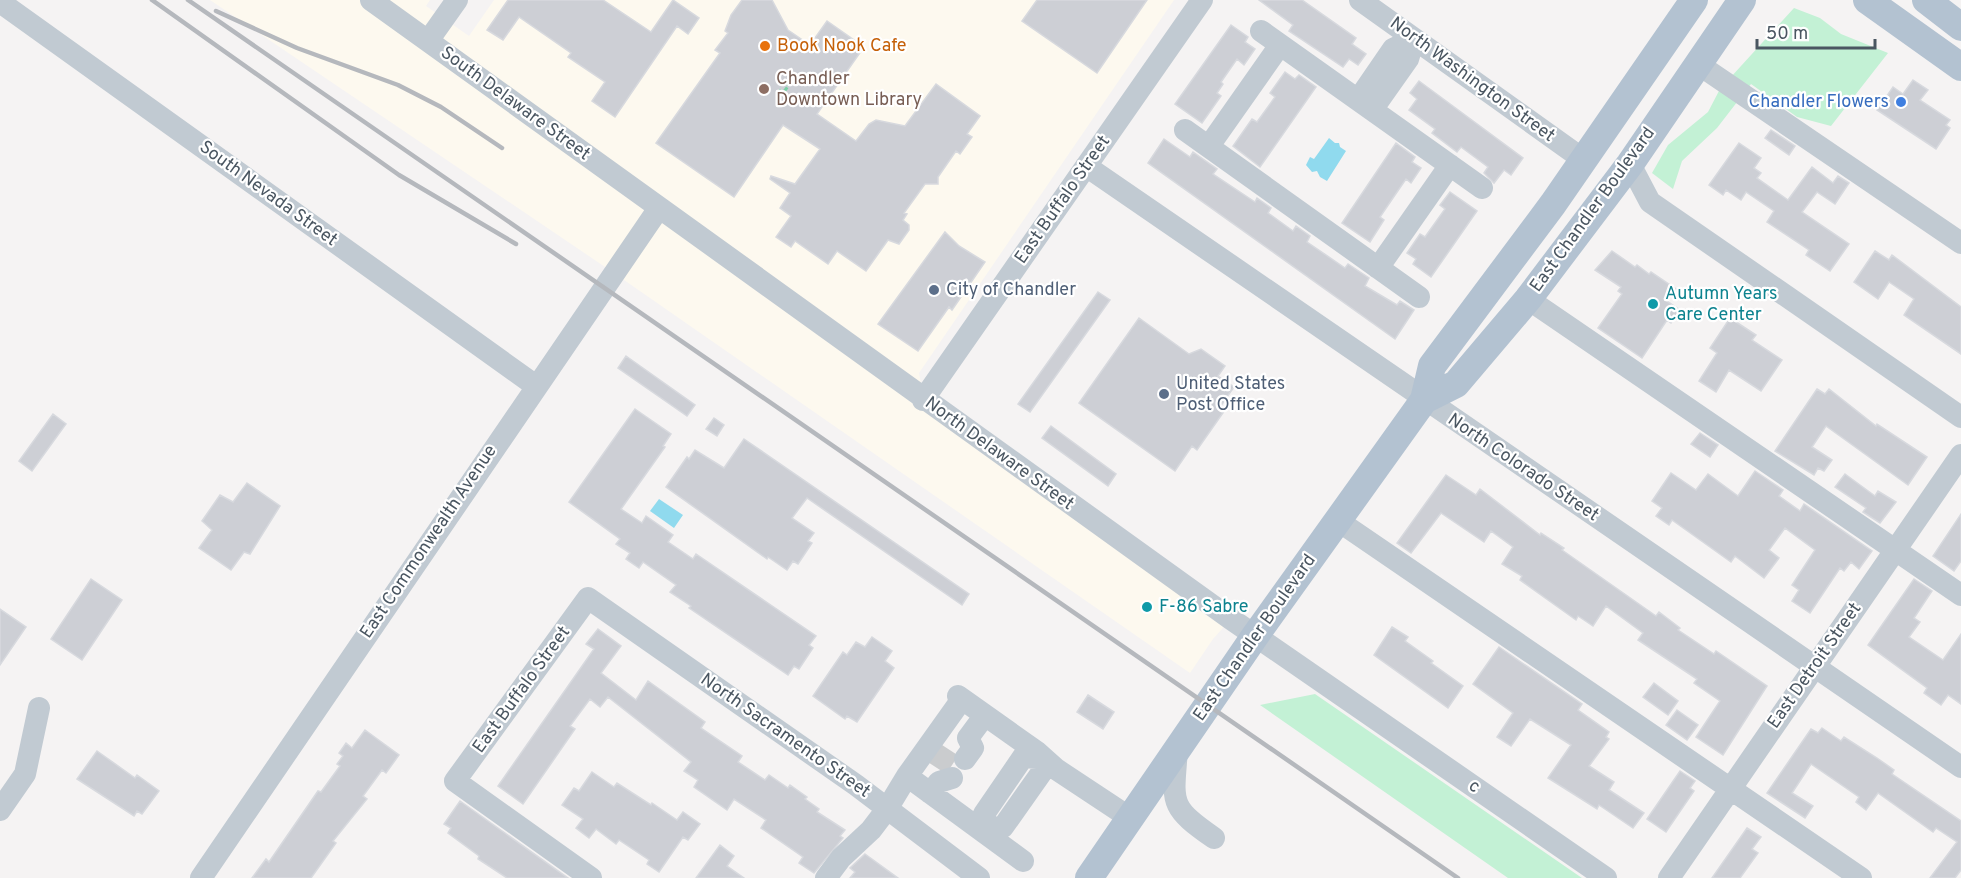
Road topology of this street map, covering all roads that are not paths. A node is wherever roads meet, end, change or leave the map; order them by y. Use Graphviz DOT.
graph roads {
  1 [pos="371,0"];
  2 [pos="457,0"];
  3 [pos="1202,0"];
  4 [pos="1360,0"];
  5 [pos="1694,0"];
  6 [pos="1742,0"];
  7 [pos="1867,0"];
  8 [pos="1926,0"];
  9 [pos="0,2"];
  10 [pos="1961,27"];
  11 [pos="1261,31"];
  12 [pos="1414,39"];
  13 [pos="428,41"];
  14 [pos="1280,45"];
  15 [pos="1698,64"];
  16 [pos="1961,67"];
  17 [pos="1365,105"];
  18 [pos="1185,130"];
  19 [pos="1209,146"];
  20 [pos="1584,160"];
  21 [pos="1630,164"];
  22 [pos="1450,165"];
  23 [pos="1086,166"];
  24 [pos="1482,188"];
  25 [pos="659,208"];
  26 [pos="1961,243"];
  27 [pos="1378,268"];
  28 [pos="1548,274"];
  29 [pos="1419,297"];
  30 [pos="1528,299"];
  31 [pos="536,386"];
  32 [pos="923,400"];
  33 [pos="1424,400"];
  34 [pos="1961,417"];
  35 [pos="1961,455"];
  36 [pos="1337,520"];
  37 [pos="1895,550"];
  38 [pos="1961,595"];
  39 [pos="588,598"];
  40 [pos="1255,636"];
  41 [pos="1815,667"];
  42 [pos="1341,696"];
  43 [pos="39,708"];
  44 [pos="985,715"];
  45 [pos="961,748"];
  46 [pos="1177,750"];
  47 [pos="1041,758"];
  48 [pos="1961,766"];
  49 [pos="907,776"];
  50 [pos="1731,789"];
  51 [pos="887,809"];
  52 [pos="0,810"];
  53 [pos="1130,818"];
  54 [pos="987,831"];
  55 [pos="1214,838"];
  56 [pos="1023,861"];
  57 [pos="201,878"];
  58 [pos="591,878"];
  59 [pos="826,878"];
  60 [pos="979,878"];
  61 [pos="1089,878"];
  62 [pos="1606,878"];
  63 [pos="1669,878"];
  64 [pos="1861,878"];
  1 -- 13 [label="street, South Delaware Street"];
  2 -- 13 [label="street"];
  3 -- 23 [label="street, East Buffalo Street"];
  4 -- 12 [label="street, North Washington Street"];
  5 -- 20 [label="main road, East Chandler Boulevard"];
  6 -- 15 [label="main road, East Chandler Boulevard"];
  7 -- 16 [label="main road"];
  8 -- 10 [label="main road"];
  9 -- 31 [label="street, South Nevada Street"];
  11 -- 14 [label="street"];
  12 -- 17 [label="street"];
  12 -- 20 [label="street, North Washington Street"];
  13 -- 25 [label="street, South Delaware Street"];
  14 -- 17 [label="street"];
  14 -- 19 [label="street"];
  15 -- 21 [label="main road, East Chandler Boulevard"];
  15 -- 26 [label="street"];
  17 -- 22 [label="street"];
  18 -- 19 [label="street"];
  19 -- 27 [label="street"];
  20 -- 28 [label="main road"];
  20 -- 33 [label="main road, East Chandler Boulevard"];
  21 -- 28 [label="main road, East Chandler Boulevard"];
  21 -- 34 [label="street"];
  22 -- 24 [label="street"];
  22 -- 27 [label="street"];
  23 -- 32 [label="street, East Buffalo Street"];
  23 -- 33 [label="street, North Colorado Street"];
  25 -- 31 [label="street, East Commonwealth Avenue"];
  25 -- 32 [label="street, North Delaware Street"];
  27 -- 29 [label="street"];
  28 -- 30 [label="main road, East Chandler Boulevard"];
  30 -- 33 [label="main road, East Chandler Boulevard"];
  30 -- 37 [label="street"];
  31 -- 57 [label="street, East Commonwealth Avenue"];
  32 -- 40 [label="street, North Delaware Street"];
  33 -- 36 [label="main road, East Chandler Boulevard"];
  33 -- 41 [label="street, North Colorado Street"];
  35 -- 37 [label="street, East Detroit Street"];
  36 -- 40 [label="main road, East Chandler Boulevard"];
  36 -- 50 [label="street"];
  37 -- 38 [label="street"];
  37 -- 41 [label="street, East Detroit Street"];
  39 -- 51 [label="street, North Sacramento Street"];
  39 -- 58 [label="street, East Buffalo Street"];
  40 -- 42 [label="street, North Delaware Street"];
  40 -- 46 [label="main road, East Chandler Boulevard"];
  41 -- 48 [label="street, North Colorado Street"];
  41 -- 50 [label="street, East Detroit Street"];
  42 -- 62 [label="street, c"];
  43 -- 52 [label="street"];
  44 -- 45 [label="street"];
  44 -- 47 [label="street"];
  44 -- 49 [label="street"];
  46 -- 53 [label="main road, East Chandler Boulevard"];
  46 -- 55 [label="street"];
  47 -- 53 [label="street"];
  47 -- 54 [label="street"];
  49 -- 51 [label="street"];
  49 -- 54 [label="street"];
  50 -- 63 [label="street, East Detroit Street"];
  50 -- 64 [label="street"];
  51 -- 59 [label="street"];
  51 -- 60 [label="street, North Sacramento Street"];
  53 -- 61 [label="main road, East Chandler Boulevard"];
  54 -- 56 [label="street"];
}
